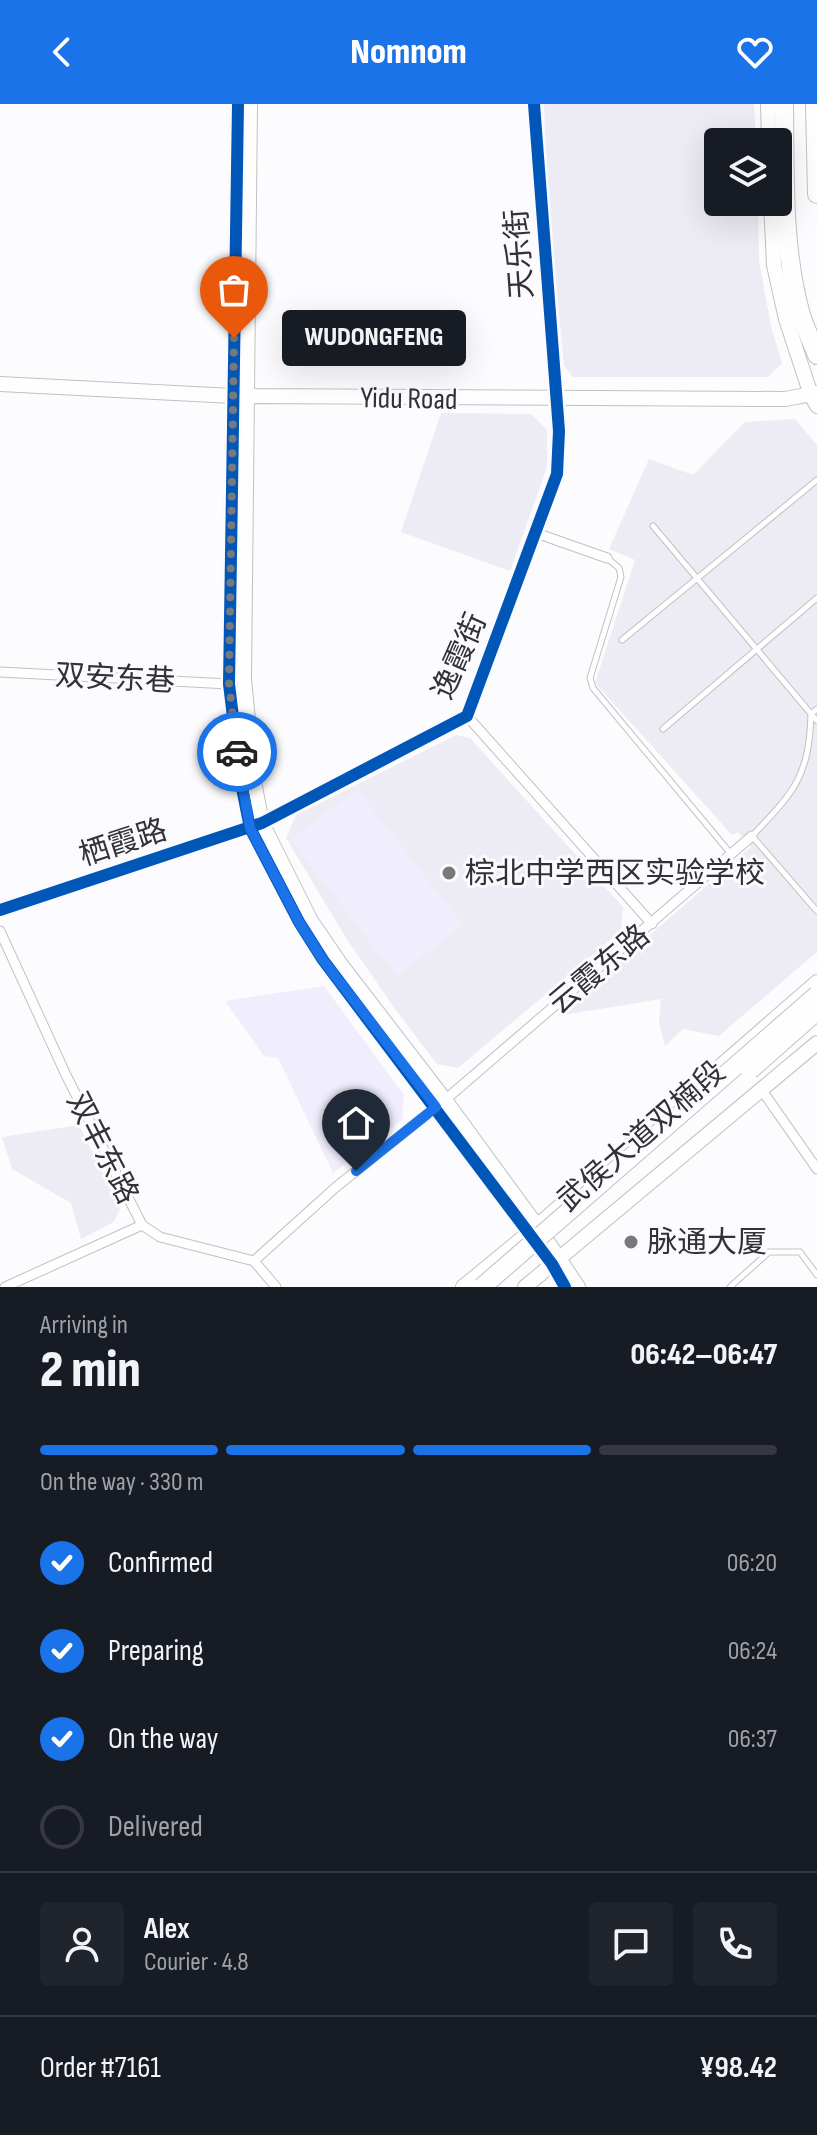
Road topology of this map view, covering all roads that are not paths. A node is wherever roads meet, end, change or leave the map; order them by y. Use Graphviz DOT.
graph roads {
  1 [pos="238,104"];
  2 [pos="250,104"];
  3 [pos="534,104"];
  4 [pos="768,104"];
  5 [pos="784,104"];
  6 [pos="815,104"];
  7 [pos="769,128"];
  8 [pos="817,194"];
  9 [pos="772,216"];
  10 [pos="817,355"];
  11 [pos="0,384"];
  12 [pos="241,396"];
  13 [pos="815,398"];
  14 [pos="556,399"];
  15 [pos="817,480"];
  16 [pos="653,526"];
  17 [pos="536,533"];
  18 [pos="607,558"];
  19 [pos="698,578"];
  20 [pos="817,598"];
  21 [pos="622,640"];
  22 [pos="758,648"];
  23 [pos="0,672"];
  24 [pos="229,684"];
  25 [pos="817,709"];
  26 [pos="811,714"];
  27 [pos="467,716"];
  28 [pos="817,721"];
  29 [pos="663,729"];
  30 [pos="256,826"];
  31 [pos="752,836"];
  32 [pos="731,854"];
  33 [pos="0,910"];
  34 [pos="817,911"];
  35 [pos="652,924"];
  36 [pos="0,931"];
  37 [pos="817,982"];
  38 [pos="817,995"];
  39 [pos="817,1011"];
  40 [pos="817,1043"];
  41 [pos="761,1089"];
  42 [pos="441,1103"];
  43 [pos="817,1169"];
  44 [pos="142,1225"];
  45 [pos="533,1229"];
  46 [pos="254,1261"];
  47 [pos="556,1261"];
  48 [pos="817,1275"];
  49 [pos="26,1283"];
  50 [pos="5,1287"];
  51 [pos="276,1287"];
  52 [pos="463,1287"];
  53 [pos="482,1287"];
  54 [pos="501,1287"];
  55 [pos="525,1287"];
  56 [pos="565,1287"];
  57 [pos="578,1287"];
  58 [pos="730,1287"];
  1 -- 12 [label="street"];
  2 -- 12 [label="street"];
  3 -- 14 [label="street, 天乐街"];
  4 -- 7 [label="street"];
  5 -- 10 [label="highway"];
  6 -- 8 [label="highway"];
  9 -- 13 [label="street"];
  11 -- 12 [label="street, Yidu Road"];
  12 -- 14 [label="street, Yidu Road"];
  12 -- 24 [label="street"];
  12 -- 30 [label="street"];
  13 -- 14 [label="street, Yidu Road"];
  14 -- 17 [label="street, 逸霞街"];
  15 -- 19 [label="lane"];
  16 -- 19 [label="lane"];
  17 -- 18 [label="street"];
  17 -- 27 [label="street, 逸霞街"];
  18 -- 32 [label="lane"];
  19 -- 21 [label="lane"];
  19 -- 22 [label="lane"];
  20 -- 22 [label="lane"];
  22 -- 26 [label="lane"];
  22 -- 29 [label="lane"];
  23 -- 24 [label="street, 双安东巷"];
  24 -- 30 [label="street"];
  25 -- 26 [label="lane"];
  26 -- 28 [label="lane"];
  26 -- 31 [label="lane"];
  27 -- 30 [label="street, 逸霞街"];
  27 -- 35 [label="street"];
  30 -- 33 [label="street, 栖霞路"];
  30 -- 42 [label="street"];
  31 -- 32 [label="street, 云霞东路"];
  31 -- 34 [label="lane"];
  32 -- 35 [label="street, 云霞东路"];
  35 -- 42 [label="street, 云霞东路"];
  36 -- 44 [label="street, 双丰东路"];
  37 -- 45 [label="street, 武侯大道双楠段"];
  38 -- 53 [label="highway, bridge"];
  39 -- 54 [label="highway, bridge"];
  40 -- 41 [label="street, 武侯大道双楠段"];
  41 -- 43 [label="street"];
  41 -- 47 [label="street, 武侯大道双楠段"];
  42 -- 45 [label="street"];
  42 -- 46 [label="street, 云霞东路"];
  44 -- 46 [label="street, 双丰东路"];
  44 -- 49 [label="street"];
  45 -- 47 [label="street"];
  45 -- 52 [label="street, 武侯大道双楠段"];
  46 -- 51 [label="street"];
  47 -- 55 [label="street, 武侯大道双楠段"];
  47 -- 56 [label="street"];
  47 -- 57 [label="street"];
  48 -- 58 [label="lane"];
  49 -- 50 [label="street"];
}
